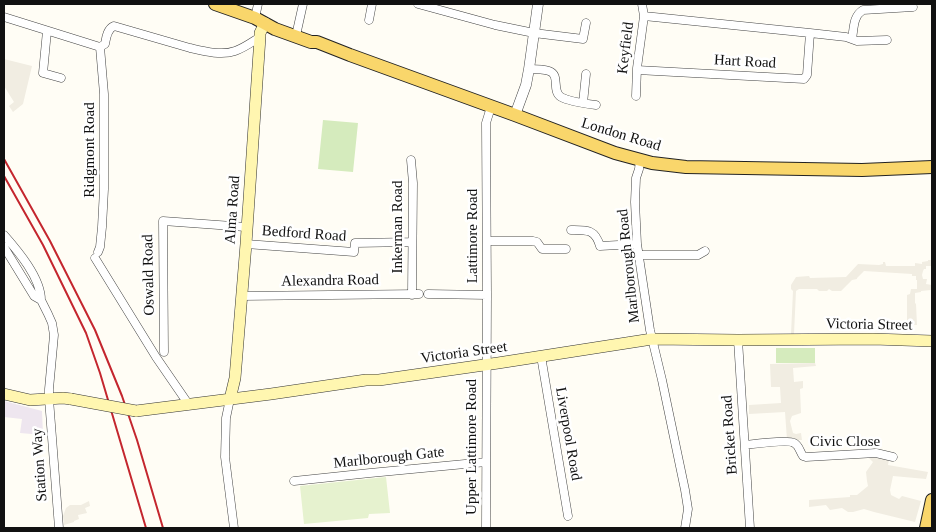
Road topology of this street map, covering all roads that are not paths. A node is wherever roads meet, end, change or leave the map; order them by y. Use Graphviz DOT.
graph roads {
  1 [pos="215,4"];
  2 [pos="258,4"];
  3 [pos="302,4"];
  4 [pos="372,4"];
  5 [pos="418,4"];
  6 [pos="538,4"];
  7 [pos="642,4"];
  8 [pos="913,7"];
  9 [pos="644,16"];
  10 [pos="4,19"];
  11 [pos="369,20"];
  12 [pos="260,21"];
  13 [pos="586,23"];
  14 [pos="47,31"];
  15 [pos="297,31"];
  16 [pos="534,33"];
  17 [pos="810,33"];
  18 [pos="260,37"];
  19 [pos="852,39"];
  20 [pos="887,40"];
  21 [pos="317,42"];
  22 [pos="100,47"];
  23 [pos="529,69"];
  24 [pos="637,70"];
  25 [pos="586,74"];
  26 [pos="61,78"];
  27 [pos="636,96"];
  28 [pos="583,103"];
  29 [pos="596,105"];
  30 [pos="491,107"];
  31 [pos="515,115"];
  32 [pos="411,160"];
  33 [pos="640,160"];
  34 [pos="932,167"];
  35 [pos="246,227"];
  36 [pos="572,230"];
  37 [pos="4,235"];
  38 [pos="486,241"];
  39 [pos="412,242"];
  40 [pos="246,244"];
  41 [pos="637,244"];
  42 [pos="4,247"];
  43 [pos="566,249"];
  44 [pos="705,252"];
  45 [pos="638,255"];
  46 [pos="428,294"];
  47 [pos="416,295"];
  48 [pos="487,295"];
  49 [pos="241,296"];
  50 [pos="41,300"];
  51 [pos="652,339"];
  52 [pos="738,340"];
  53 [pos="932,341"];
  54 [pos="164,352"];
  55 [pos="541,356"];
  56 [pos="486,365"];
  57 [pos="4,394"];
  58 [pos="49,399"];
  59 [pos="230,399"];
  60 [pos="189,404"];
  61 [pos="745,445"];
  62 [pos="893,457"];
  63 [pos="486,462"];
  64 [pos="294,481"];
  65 [pos="932,500"];
  66 [pos="568,516"];
  67 [pos="59,528"];
  68 [pos="234,528"];
  69 [pos="486,528"];
  70 [pos="685,528"];
  71 [pos="750,528"];
  72 [pos="926,528"];
  1 -- 12 [label="main road, London Road"];
  2 -- 12 [label="street"];
  3 -- 15 [label="street"];
  4 -- 11 [label="street"];
  5 -- 16 [label="street"];
  6 -- 16 [label="street"];
  7 -- 9 [label="street, Keyfield"];
  8 -- 19 [label="street"];
  9 -- 17 [label="street"];
  9 -- 24 [label="street, Keyfield"];
  10 -- 14 [label="street"];
  12 -- 15 [label="main road, London Road"];
  12 -- 18 [label="main road, Alma Road"];
  12 -- 21 [label="main road, London Road"];
  13 -- 16 [label="street"];
  14 -- 22 [label="street"];
  14 -- 26 [label="street"];
  15 -- 21 [label="main road, London Road"];
  16 -- 23 [label="street"];
  17 -- 19 [label="street"];
  17 -- 24 [label="street, Hart Road"];
  18 -- 22 [label="street"];
  18 -- 35 [label="main road, Alma Road"];
  19 -- 20 [label="street"];
  21 -- 30 [label="main road, London Road"];
  22 -- 60 [label="street, Ridgmont Road"];
  23 -- 28 [label="street"];
  23 -- 31 [label="street"];
  24 -- 27 [label="street, Keyfield"];
  25 -- 28 [label="street"];
  28 -- 29 [label="street"];
  30 -- 31 [label="main road, London Road"];
  30 -- 38 [label="street, Lattimore Road"];
  31 -- 33 [label="main road, London Road"];
  32 -- 39 [label="street, Inkerman Road"];
  33 -- 34 [label="main road, London Road"];
  33 -- 41 [label="street, Marlborough Road"];
  35 -- 40 [label="main road, Alma Road"];
  35 -- 54 [label="street, Oswald Road"];
  36 -- 41 [label="street"];
  37 -- 50 [label="street"];
  38 -- 43 [label="street"];
  38 -- 48 [label="street, Lattimore Road"];
  39 -- 40 [label="street, Bedford Road"];
  39 -- 47 [label="street, Inkerman Road"];
  40 -- 49 [label="main road, Alma Road"];
  41 -- 45 [label="street, Marlborough Road"];
  42 -- 50 [label="street"];
  44 -- 45 [label="street"];
  45 -- 51 [label="street, Marlborough Road"];
  46 -- 48 [label="street"];
  47 -- 49 [label="street, Alexandra Road"];
  48 -- 56 [label="street, Lattimore Road"];
  49 -- 59 [label="main road, Alma Road"];
  50 -- 58 [label="street, Station Way"];
  51 -- 52 [label="main road, Victoria Street"];
  51 -- 55 [label="main road, Victoria Street"];
  51 -- 70 [label="street, Marlborough Road"];
  52 -- 53 [label="main road, Victoria Street"];
  52 -- 61 [label="street, Bricket Road"];
  55 -- 56 [label="main road, Victoria Street"];
  55 -- 66 [label="street, Liverpool Road"];
  56 -- 59 [label="main road, Victoria Street"];
  56 -- 63 [label="street, Upper Lattimore Road"];
  57 -- 58 [label="main road, Victoria Street"];
  58 -- 60 [label="main road, Victoria Street, bridge"];
  58 -- 67 [label="street, Station Way"];
  59 -- 60 [label="main road, Victoria Street"];
  59 -- 68 [label="street"];
  61 -- 62 [label="street, Civic Close"];
  61 -- 71 [label="street, Bricket Road"];
  63 -- 64 [label="street, Marlborough Gate"];
  63 -- 69 [label="street, Upper Lattimore Road"];
  65 -- 72 [label="main road"];
}
